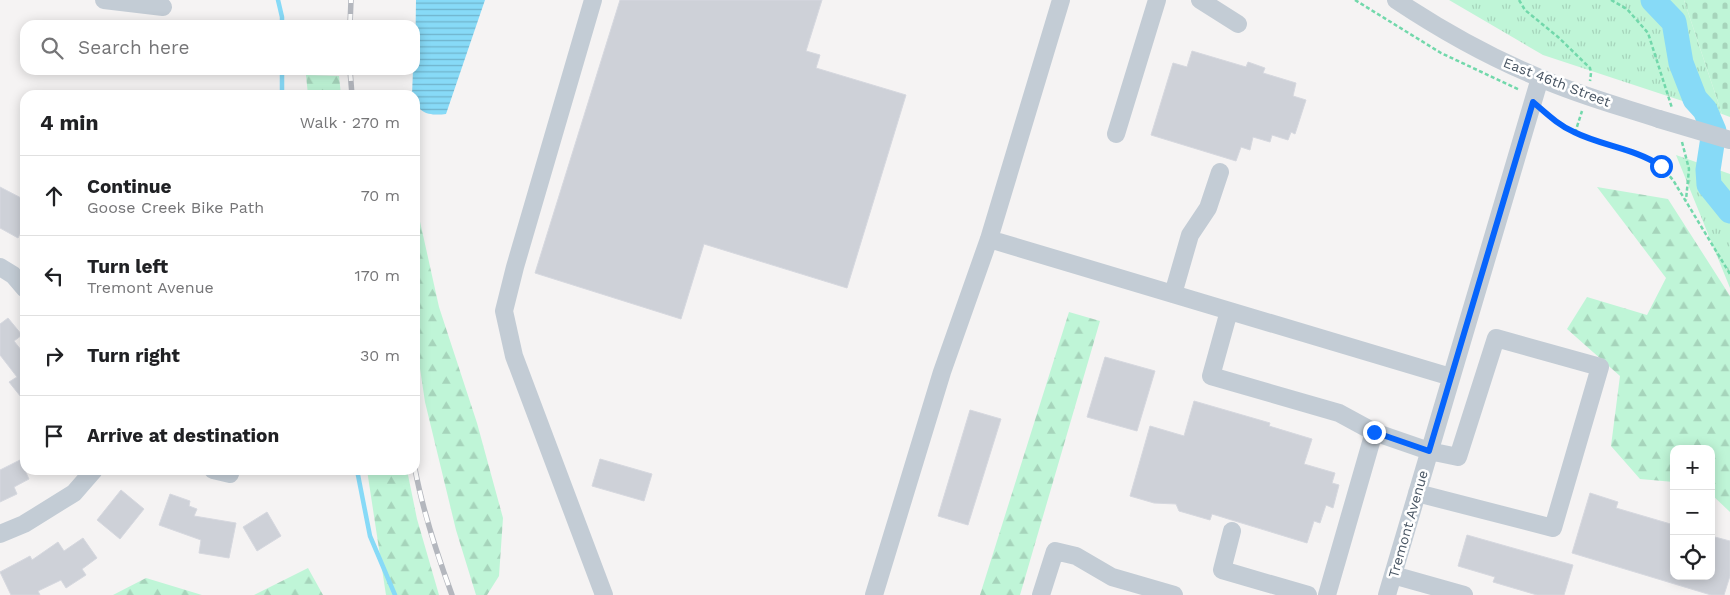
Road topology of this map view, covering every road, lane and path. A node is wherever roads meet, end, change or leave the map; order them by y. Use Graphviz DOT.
graph roads {
  1 [pos="104,0"];
  2 [pos="593,0"];
  3 [pos="1061,0"];
  4 [pos="1157,0"];
  5 [pos="1200,0"];
  6 [pos="1355,0"];
  7 [pos="1396,0"];
  8 [pos="1518,0"];
  9 [pos="1611,0"];
  10 [pos="163,7"];
  11 [pos="1238,24"];
  12 [pos="1540,78"];
  13 [pos="1586,95"];
  14 [pos="1533,102"];
  15 [pos="1666,115"];
  16 [pos="1575,133"];
  17 [pos="1116,134"];
  18 [pos="1681,140"];
  19 [pos="1730,140"];
  20 [pos="1220,172"];
  21 [pos="1686,201"];
  22 [pos="989,240"];
  23 [pos="0,267"];
  24 [pos="1730,274"];
  25 [pos="20,283"];
  26 [pos="1173,294"];
  27 [pos="1229,311"];
  28 [pos="1451,377"];
  29 [pos="1374,432"];
  30 [pos="1429,451"];
  31 [pos="90,475"];
  32 [pos="1417,493"];
  33 [pos="1232,531"];
  34 [pos="0,534"];
  35 [pos="1393,575"];
  36 [pos="604,595"];
  37 [pos="874,595"];
  38 [pos="1042,595"];
  39 [pos="1174,595"];
  40 [pos="1308,595"];
  41 [pos="1327,595"];
  42 [pos="1387,595"];
  43 [pos="1464,595"];
  1 -- 10 [label="street"];
  2 -- 36 [label="street"];
  3 -- 22 [label="street"];
  4 -- 17 [label="street"];
  5 -- 11 [label="street"];
  6 -- 14 [label="path"];
  7 -- 12 [label="street, East 46th Street"];
  8 -- 13 [label="path"];
  9 -- 15 [label="path"];
  12 -- 13 [label="street, East 46th Street"];
  12 -- 14 [label="street, Tremont Avenue"];
  13 -- 15 [label="street, East 46th Street"];
  13 -- 16 [label="path"];
  14 -- 16 [label="path"];
  14 -- 28 [label="street, Tremont Avenue"];
  15 -- 19 [label="street, East 46th Street, bridge"];
  16 -- 21 [label="path"];
  18 -- 21 [label="path"];
  20 -- 26 [label="street"];
  21 -- 24 [label="path"];
  22 -- 26 [label="street"];
  22 -- 37 [label="street"];
  23 -- 25 [label="street"];
  26 -- 27 [label="street"];
  27 -- 28 [label="street"];
  27 -- 29 [label="street"];
  28 -- 30 [label="street, Tremont Avenue"];
  29 -- 30 [label="street"];
  29 -- 41 [label="street"];
  30 -- 32 [label="street, Tremont Avenue"];
  30 -- 32 [label="street"];
  31 -- 34 [label="street"];
  32 -- 35 [label="street, Tremont Avenue"];
  33 -- 40 [label="street"];
  35 -- 42 [label="street, Tremont Avenue"];
  35 -- 43 [label="street"];
  38 -- 39 [label="street"];
}
